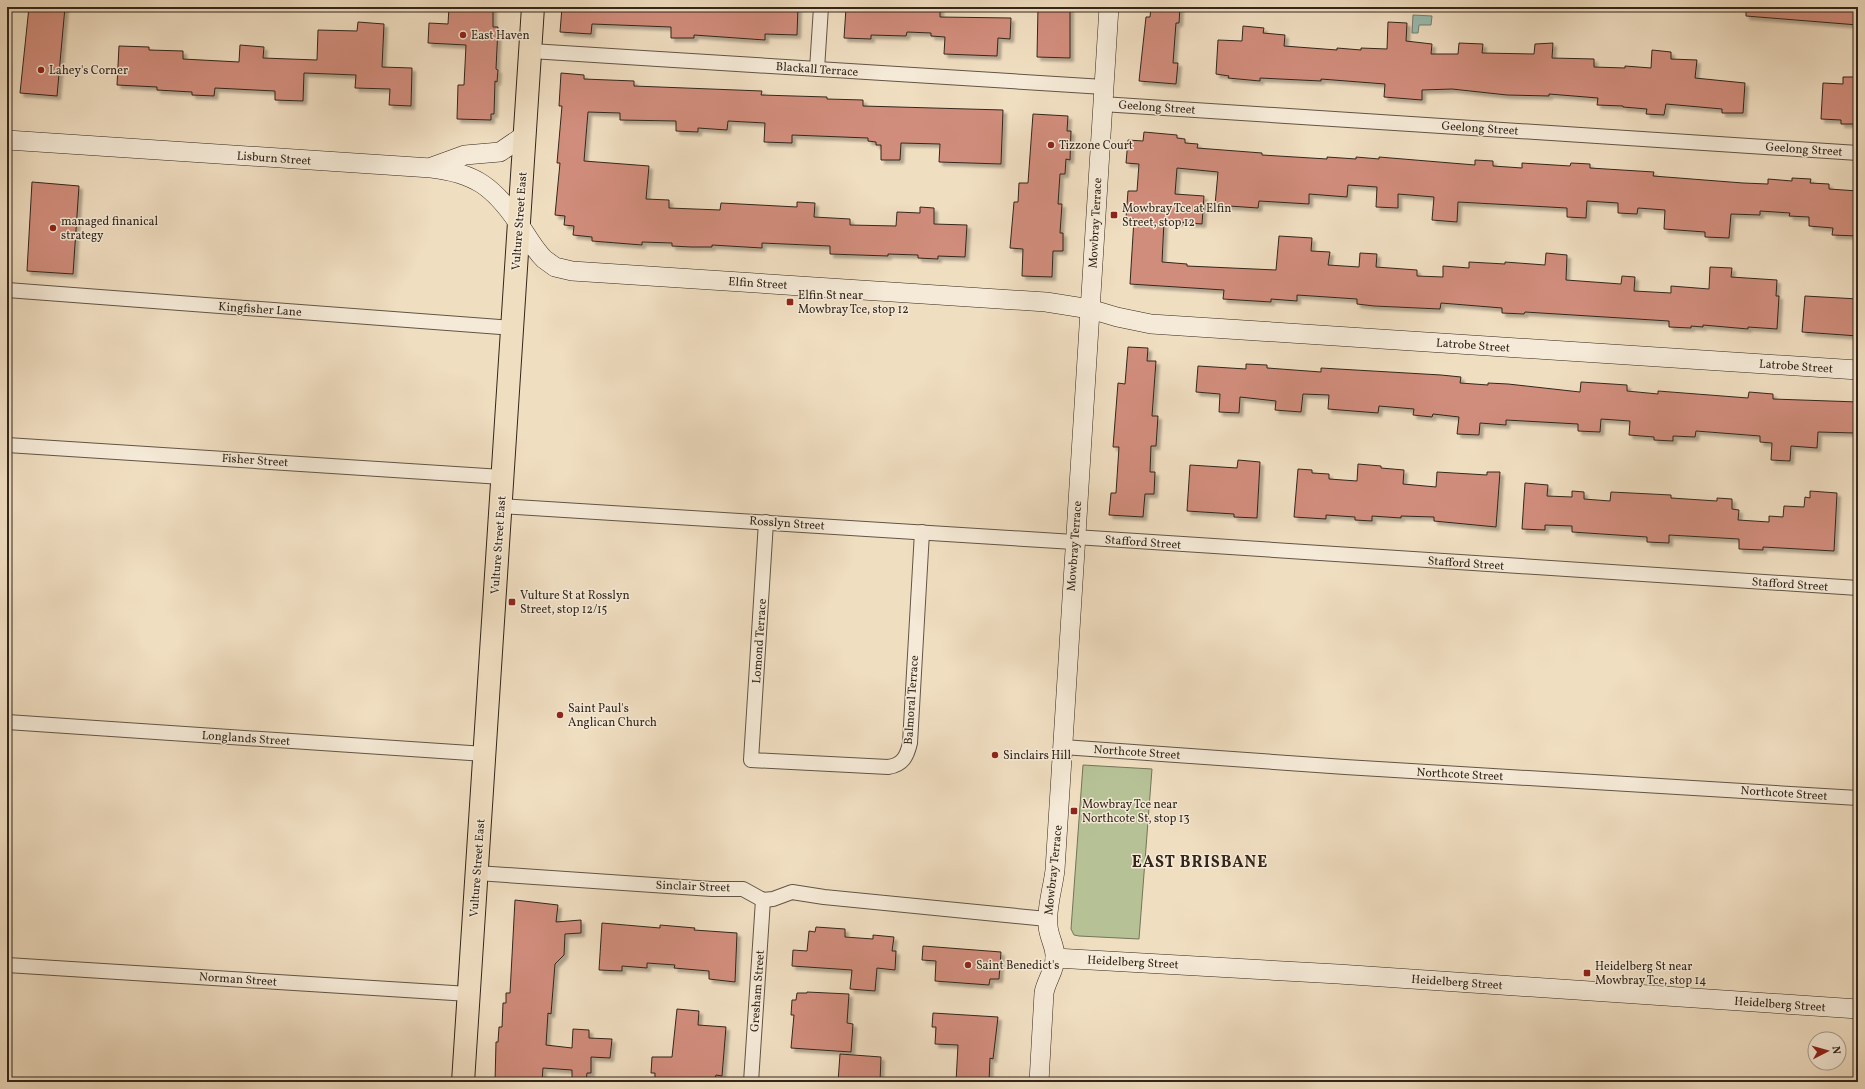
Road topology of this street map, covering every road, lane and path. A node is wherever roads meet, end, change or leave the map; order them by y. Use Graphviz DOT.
graph roads {
  1 [pos="533,7"];
  2 [pos="821,7"];
  3 [pos="1109,7"];
  4 [pos="531,51"];
  5 [pos="817,69"];
  6 [pos="1103,95"];
  7 [pos="525,135"];
  8 [pos="7,140"];
  9 [pos="1858,153"];
  10 [pos="431,168"];
  11 [pos="519,224"];
  12 [pos="7,290"];
  13 [pos="1090,309"];
  14 [pos="512,328"];
  15 [pos="1858,370"];
  16 [pos="7,445"];
  17 [pos="502,477"];
  18 [pos="500,506"];
  19 [pos="766,522"];
  20 [pos="922,532"];
  21 [pos="1075,540"];
  22 [pos="1858,588"];
  23 [pos="7,722"];
  24 [pos="1063,747"];
  25 [pos="485,754"];
  26 [pos="751,760"];
  27 [pos="1858,798"];
  28 [pos="477,873"];
  29 [pos="763,900"];
  30 [pos="1047,919"];
  31 [pos="1055,958"];
  32 [pos="7,965"];
  33 [pos="469,994"];
  34 [pos="1858,1009"];
  35 [pos="463,1082"];
  36 [pos="751,1082"];
  37 [pos="1039,1082"];
  1 -- 4 [label="main road, Vulture Street East"];
  2 -- 5 [label="street"];
  3 -- 6 [label="main road, Mowbray Terrace"];
  4 -- 5 [label="street, Blackall Terrace"];
  4 -- 7 [label="main road, Vulture Street East"];
  5 -- 6 [label="street, Blackall Terrace"];
  6 -- 9 [label="street, Geelong Street"];
  6 -- 13 [label="main road, Mowbray Terrace"];
  7 -- 10 [label="main road"];
  7 -- 11 [label="main road, Vulture Street East"];
  8 -- 10 [label="main road, Lisburn Street"];
  10 -- 11 [label="main road, Lisburn Street"];
  11 -- 13 [label="main road, Elfin Street"];
  11 -- 14 [label="main road, Vulture Street East"];
  12 -- 14 [label="street, Kingfisher Lane"];
  13 -- 15 [label="main road, Latrobe Street"];
  13 -- 21 [label="main road, Mowbray Terrace"];
  14 -- 17 [label="main road, Vulture Street East"];
  16 -- 17 [label="street, Fisher Street"];
  17 -- 18 [label="main road, Vulture Street East"];
  18 -- 19 [label="street, Rosslyn Street"];
  18 -- 25 [label="main road, Vulture Street East"];
  19 -- 20 [label="street, Rosslyn Street"];
  19 -- 26 [label="street, Lomond Terrace"];
  20 -- 21 [label="street, Rosslyn Street"];
  20 -- 26 [label="street, Balmoral Terrace"];
  21 -- 22 [label="street, Stafford Street"];
  21 -- 24 [label="main road, Mowbray Terrace"];
  23 -- 25 [label="street, Longlands Street"];
  24 -- 27 [label="street, Northcote Street"];
  24 -- 30 [label="main road, Mowbray Terrace"];
  25 -- 28 [label="main road, Vulture Street East"];
  28 -- 29 [label="street, Sinclair Street"];
  28 -- 33 [label="main road, Vulture Street East"];
  29 -- 30 [label="street"];
  29 -- 36 [label="street, Gresham Street"];
  30 -- 31 [label="main road, Mowbray Terrace"];
  31 -- 34 [label="main road, Heidelberg Street"];
  31 -- 37 [label="main road"];
  32 -- 33 [label="street, Norman Street"];
  33 -- 35 [label="main road, Vulture Street East"];
}
